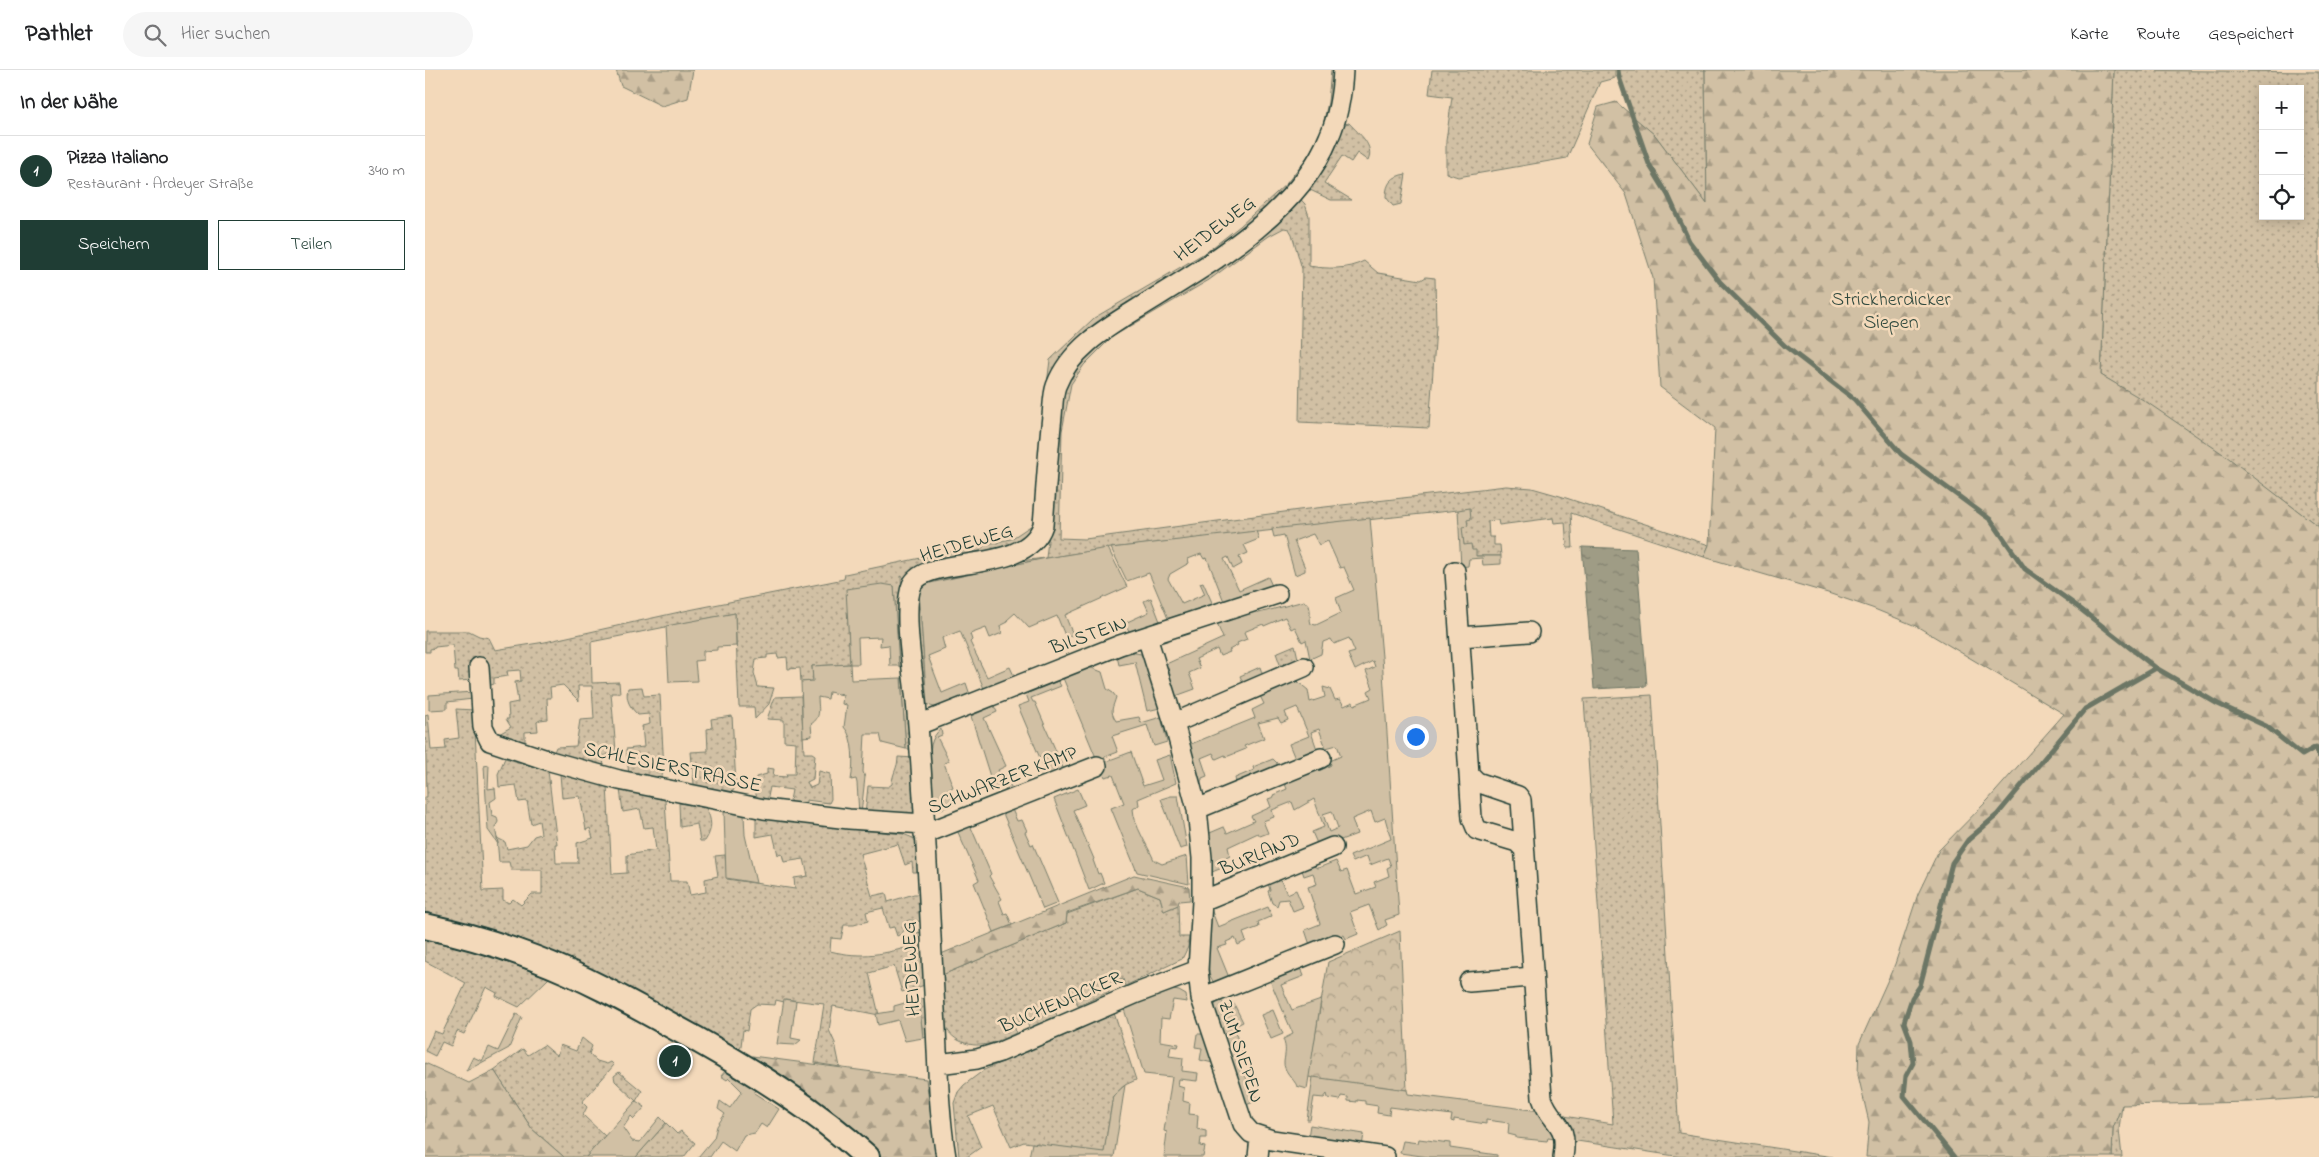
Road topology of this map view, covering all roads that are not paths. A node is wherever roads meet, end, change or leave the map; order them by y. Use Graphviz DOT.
graph roads {
  1 [pos="1343,70"];
  2 [pos="1455,570"];
  3 [pos="1277,594"];
  4 [pos="1529,632"];
  5 [pos="1147,637"];
  6 [pos="1460,637"];
  7 [pos="479,667"];
  8 [pos="1304,667"];
  9 [pos="1175,723"];
  10 [pos="918,725"];
  11 [pos="1321,758"];
  12 [pos="1097,766"];
  13 [pos="1469,774"];
  14 [pos="1197,809"];
  15 [pos="924,829"];
  16 [pos="1333,847"];
  17 [pos="1524,849"];
  18 [pos="1202,901"];
  19 [pos="425,926"];
  20 [pos="1335,944"];
  21 [pos="1198,970"];
  22 [pos="1533,978"];
  23 [pos="1469,982"];
  24 [pos="1201,998"];
  25 [pos="938,1064"];
  26 [pos="1260,1137"];
  27 [pos="867,1157"];
  28 [pos="945,1157"];
  29 [pos="1258,1157"];
  30 [pos="1381,1157"];
  31 [pos="1385,1157"];
  32 [pos="1563,1157"];
  1 -- 10 [label="street, HEIDEWEG"];
  2 -- 6 [label="street"];
  3 -- 5 [label="street, BILSTEIN"];
  4 -- 6 [label="street"];
  5 -- 9 [label="street, BURLAND"];
  5 -- 10 [label="street, BILSTEIN"];
  6 -- 13 [label="street"];
  7 -- 15 [label="street, SCHLESIERSTRASSE"];
  8 -- 9 [label="street"];
  9 -- 14 [label="street, BURLAND"];
  10 -- 15 [label="street, HEIDEWEG"];
  11 -- 14 [label="street"];
  12 -- 15 [label="street, SCHWARZER KAMP"];
  13 -- 17 [label="street"];
  13 -- 17 [label="street"];
  14 -- 18 [label="street, BURLAND"];
  15 -- 25 [label="street, HEIDEWEG"];
  16 -- 18 [label="street, BURLAND"];
  17 -- 22 [label="street"];
  18 -- 21 [label="street, BURLAND"];
  19 -- 27 [label="main road"];
  20 -- 24 [label="street"];
  21 -- 24 [label="street, ZUM SIEPEN"];
  21 -- 25 [label="street, BUCHENACKER"];
  22 -- 23 [label="street"];
  22 -- 32 [label="street"];
  24 -- 26 [label="street, ZUM SIEPEN"];
  25 -- 28 [label="street, HEIDEWEG"];
  26 -- 29 [label="street"];
  26 -- 30 [label="street"];
  30 -- 31 [label="street"];
}
